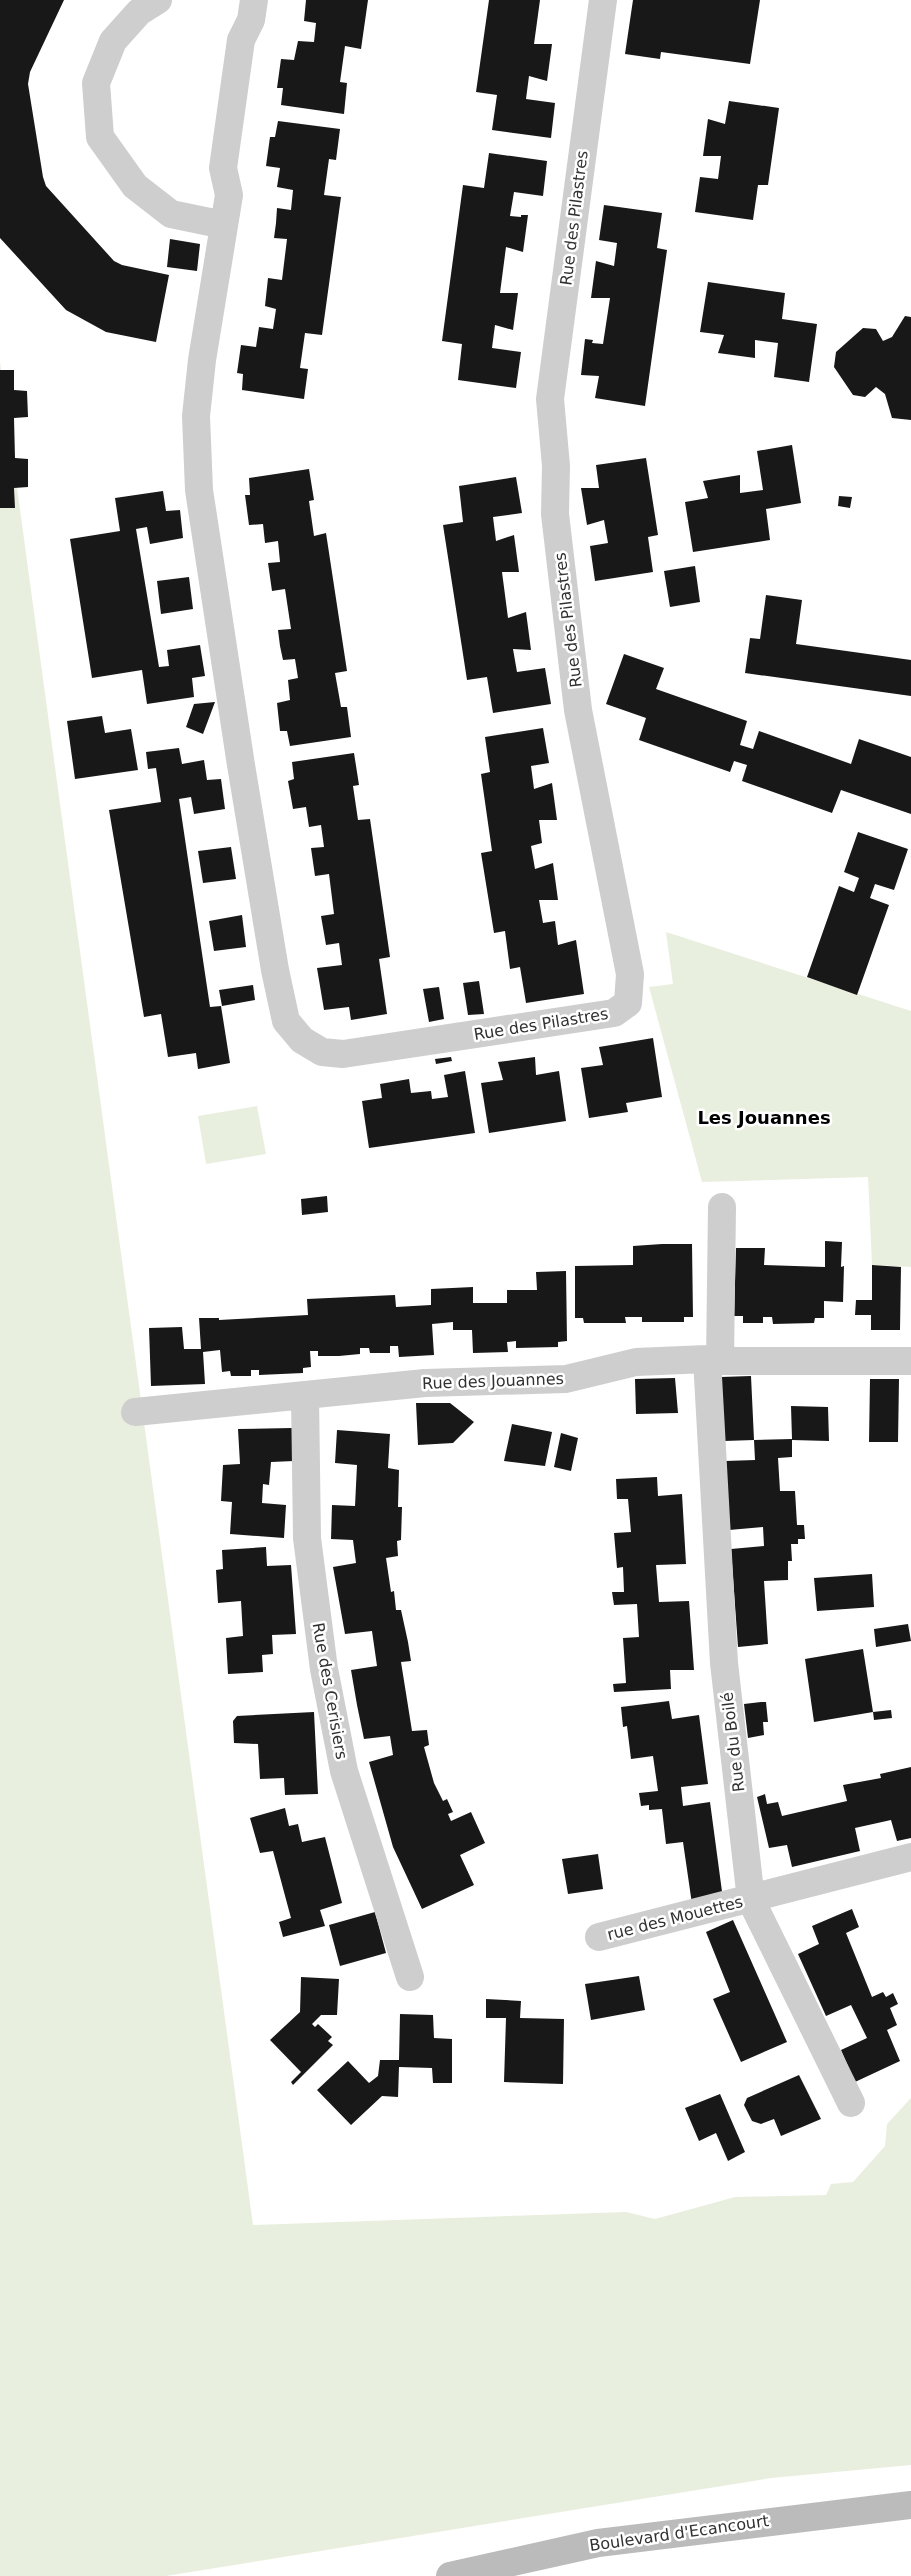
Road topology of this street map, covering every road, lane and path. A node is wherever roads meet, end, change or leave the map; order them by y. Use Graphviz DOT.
graph roads {
  1 [pos="158,0"];
  2 [pos="254,0"];
  3 [pos="603,0"];
  4 [pos="224,224"];
  5 [pos="722,1207"];
  6 [pos="713,1360"];
  7 [pos="911,1361"];
  8 [pos="305,1396"];
  9 [pos="135,1412"];
  10 [pos="911,1857"];
  11 [pos="752,1900"];
  12 [pos="599,1937"];
  13 [pos="410,1977"];
  14 [pos="851,2103"];
  15 [pos="911,2505"];
  16 [pos="450,2576"];
  1 -- 4 [label="street"];
  2 -- 4 [label="street, Rue des Pilastres"];
  3 -- 4 [label="street, Rue des Pilastres"];
  5 -- 6 [label="street, Rue du Boilé"];
  6 -- 7 [label="street, Rue des Jouannes"];
  6 -- 8 [label="street, Rue des Jouannes"];
  6 -- 11 [label="street, Rue du Boilé"];
  8 -- 9 [label="street, Rue des Jouannes"];
  8 -- 13 [label="street, Rue des Cerisiers"];
  10 -- 11 [label="street, rue des Mouettes"];
  11 -- 12 [label="street, rue des Mouettes"];
  11 -- 14 [label="street, Rue du Boilé"];
  15 -- 16 [label="main road, Boulevard d'Ecancourt"];
}
